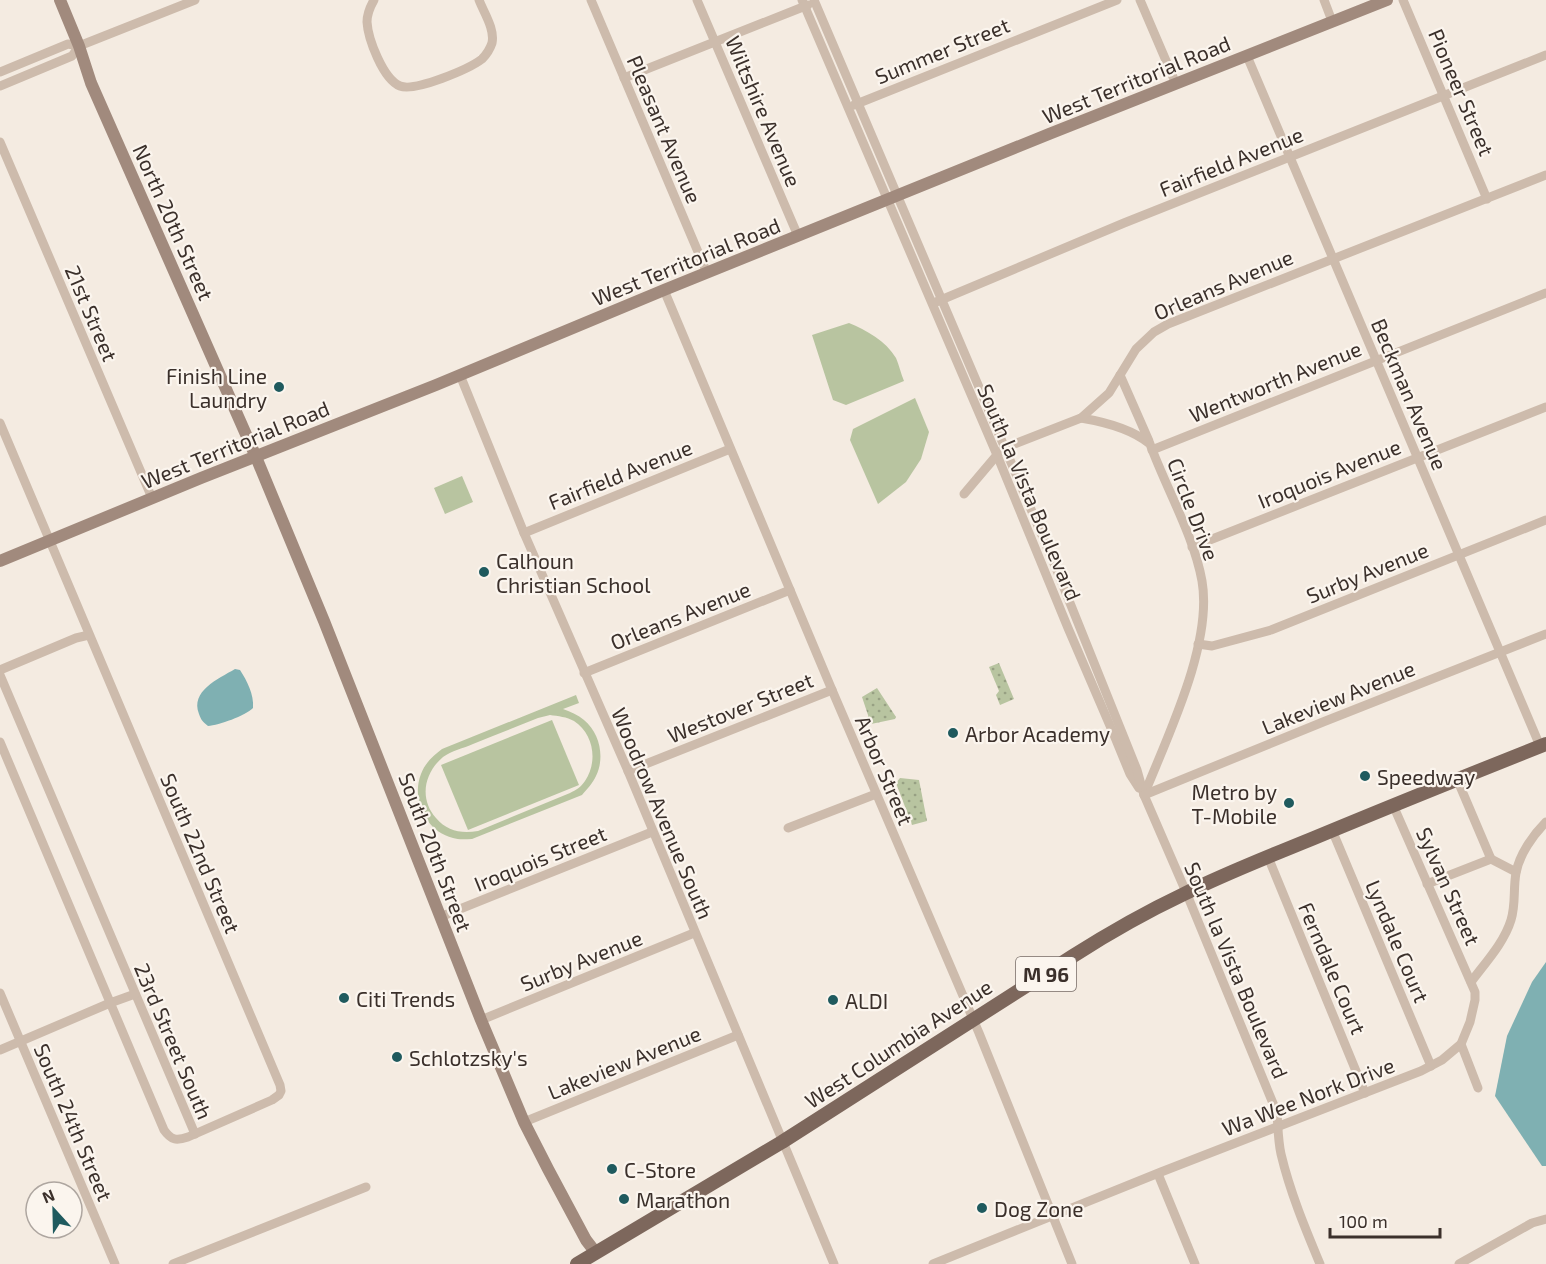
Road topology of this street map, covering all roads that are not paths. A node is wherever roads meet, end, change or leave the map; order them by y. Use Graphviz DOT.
graph roads {
  1 [pos="60,0"];
  2 [pos="195,0"];
  3 [pos="374,0"];
  4 [pos="478,0"];
  5 [pos="591,0"];
  6 [pos="697,0"];
  7 [pos="1117,0"];
  8 [pos="1140,0"];
  9 [pos="1323,0"];
  10 [pos="1387,0"];
  11 [pos="1404,0"];
  12 [pos="815,1"];
  13 [pos="803,3"];
  14 [pos="1332,21"];
  15 [pos="715,41"];
  16 [pos="79,46"];
  17 [pos="1247,56"];
  18 [pos="1546,56"];
  19 [pos="0,72"];
  20 [pos="624,78"];
  21 [pos="1176,84"];
  22 [pos="0,86"];
  23 [pos="1445,96"];
  24 [pos="858,103"];
  25 [pos="848,108"];
  26 [pos="0,142"];
  27 [pos="1290,157"];
  28 [pos="1546,175"];
  29 [pos="892,198"];
  30 [pos="1487,199"];
  31 [pos="798,236"];
  32 [pos="1333,258"];
  33 [pos="707,273"];
  34 [pos="664,290"];
  35 [pos="1546,293"];
  36 [pos="941,299"];
  37 [pos="932,305"];
  38 [pos="1377,360"];
  39 [pos="460,375"];
  40 [pos="1120,375"];
  41 [pos="1546,407"];
  42 [pos="1082,418"];
  43 [pos="0,423"];
  44 [pos="1151,447"];
  45 [pos="730,449"];
  46 [pos="1001,451"];
  47 [pos="256,458"];
  48 [pos="1417,458"];
  49 [pos="964,494"];
  50 [pos="152,498"];
  51 [pos="1546,520"];
  52 [pos="524,533"];
  53 [pos="50,540"];
  54 [pos="1192,547"];
  55 [pos="1458,554"];
  56 [pos="0,561"];
  57 [pos="790,590"];
  58 [pos="88,634"];
  59 [pos="1546,634"];
  60 [pos="1198,644"];
  61 [pos="1500,652"];
  62 [pos="0,672"];
  63 [pos="584,673"];
  64 [pos="832,690"];
  65 [pos="0,742"];
  66 [pos="1545,745"];
  67 [pos="628,771"];
  68 [pos="1457,779"];
  69 [pos="876,794"];
  70 [pos="1144,795"];
  71 [pos="1393,805"];
  72 [pos="1546,822"];
  73 [pos="788,828"];
  74 [pos="1332,830"];
  75 [pos="652,832"];
  76 [pos="1268,857"];
  77 [pos="1491,859"];
  78 [pos="1516,872"];
  79 [pos="1427,884"];
  80 [pos="1186,892"];
  81 [pos="440,917"];
  82 [pos="694,933"];
  83 [pos="1471,982"];
  84 [pos="0,993"];
  85 [pos="135,994"];
  86 [pos="110,1003"];
  87 [pos="481,1020"];
  88 [pos="973,1021"];
  89 [pos="738,1035"];
  90 [pos="20,1042"];
  91 [pos="1461,1044"];
  92 [pos="0,1050"];
  93 [pos="1431,1066"];
  94 [pos="1478,1088"];
  95 [pos="1365,1093"];
  96 [pos="524,1122"];
  97 [pos="1278,1127"];
  98 [pos="195,1134"];
  99 [pos="782,1142"];
  100 [pos="1158,1173"];
  101 [pos="366,1187"];
  102 [pos="1053,1215"];
  103 [pos="1546,1218"];
  104 [pos="596,1253"];
  105 [pos="115,1264"];
  106 [pos="173,1264"];
  107 [pos="577,1264"];
  108 [pos="834,1264"];
  109 [pos="933,1264"];
  110 [pos="1072,1264"];
  111 [pos="1194,1264"];
  112 [pos="1320,1264"];
  113 [pos="1459,1264"];
  1 -- 16 [label="street, North 20th Street"];
  2 -- 16 [label="street"];
  3 -- 4 [label="street"];
  5 -- 20 [label="street, Pleasant Avenue"];
  6 -- 15 [label="street, Wiltshire Avenue"];
  7 -- 24 [label="street, Summer Street"];
  8 -- 21 [label="street"];
  9 -- 14 [label="street"];
  10 -- 14 [label="street, West Territorial Road"];
  11 -- 23 [label="street, Pioneer Street"];
  12 -- 13 [label="street"];
  12 -- 24 [label="street"];
  13 -- 15 [label="street"];
  13 -- 25 [label="street"];
  14 -- 17 [label="street, West Territorial Road"];
  15 -- 20 [label="street"];
  15 -- 31 [label="street, Wiltshire Avenue"];
  16 -- 19 [label="street"];
  16 -- 22 [label="street"];
  16 -- 47 [label="street, North 20th Street"];
  17 -- 21 [label="street, West Territorial Road"];
  17 -- 27 [label="street, Beckman Avenue"];
  18 -- 23 [label="street, Fairfield Avenue"];
  20 -- 33 [label="street, Pleasant Avenue"];
  21 -- 29 [label="street, West Territorial Road"];
  23 -- 27 [label="street, Fairfield Avenue"];
  23 -- 30 [label="street, Pioneer Street"];
  24 -- 25 [label="street, Summer Street"];
  24 -- 29 [label="street"];
  25 -- 29 [label="street"];
  26 -- 50 [label="street, 21st Street"];
  27 -- 32 [label="street, Beckman Avenue"];
  27 -- 36 [label="street, Fairfield Avenue"];
  28 -- 30 [label="street, Orleans Avenue"];
  29 -- 31 [label="street, West Territorial Road"];
  29 -- 36 [label="street, South la Vista Boulevard"];
  29 -- 37 [label="street, South la Vista Boulevard"];
  30 -- 32 [label="street, Orleans Avenue"];
  31 -- 33 [label="street, West Territorial Road"];
  32 -- 38 [label="street, Beckman Avenue"];
  32 -- 40 [label="street, Orleans Avenue"];
  33 -- 34 [label="street, West Territorial Road"];
  34 -- 39 [label="street, West Territorial Road"];
  34 -- 45 [label="street, Arbor Street"];
  35 -- 38 [label="street, Wentworth Avenue"];
  36 -- 37 [label="street, Fairfield Avenue"];
  36 -- 46 [label="street, South la Vista Boulevard"];
  37 -- 46 [label="street, South la Vista Boulevard"];
  38 -- 44 [label="street, Wentworth Avenue"];
  38 -- 48 [label="street, Beckman Avenue"];
  39 -- 47 [label="street, West Territorial Road"];
  39 -- 52 [label="street, Woodrow Avenue South"];
  40 -- 42 [label="street, Orleans Avenue"];
  40 -- 44 [label="street"];
  41 -- 48 [label="street, Iroquois Avenue"];
  42 -- 44 [label="street, Circle Drive"];
  42 -- 46 [label="street, Orleans Avenue"];
  43 -- 53 [label="street, South 22nd Street"];
  44 -- 54 [label="street, Circle Drive"];
  45 -- 52 [label="street, Fairfield Avenue"];
  45 -- 57 [label="street, Arbor Street"];
  46 -- 49 [label="street, Orleans Avenue"];
  46 -- 70 [label="street, South la Vista Boulevard"];
  47 -- 50 [label="street, West Territorial Road"];
  47 -- 81 [label="street, South 20th Street"];
  48 -- 54 [label="street, Iroquois Avenue"];
  48 -- 55 [label="street, Beckman Avenue"];
  50 -- 53 [label="street, West Territorial Road"];
  51 -- 55 [label="street, Surby Avenue"];
  52 -- 63 [label="street, Woodrow Avenue South"];
  53 -- 56 [label="street, West Territorial Road"];
  53 -- 58 [label="street, South 22nd Street"];
  54 -- 60 [label="street, Circle Drive"];
  55 -- 60 [label="street, Surby Avenue"];
  55 -- 61 [label="street, Beckman Avenue"];
  57 -- 63 [label="street, Orleans Avenue"];
  57 -- 64 [label="street, Arbor Street"];
  58 -- 62 [label="street"];
  58 -- 98 [label="street, South 22nd Street"];
  59 -- 61 [label="street, Lakeview Avenue"];
  60 -- 70 [label="street, Circle Drive"];
  61 -- 66 [label="street, Beckman Avenue"];
  61 -- 70 [label="street, Lakeview Avenue"];
  62 -- 85 [label="street, 23rd Street South"];
  63 -- 67 [label="street, Woodrow Avenue South"];
  64 -- 67 [label="street, Westover Street"];
  64 -- 69 [label="street, Arbor Street"];
  65 -- 86 [label="street, 23rd Street South"];
  66 -- 68 [label="main road, West Columbia Avenue / M 96"];
  67 -- 75 [label="street, Woodrow Avenue South"];
  68 -- 71 [label="main road, West Columbia Avenue / M 96"];
  68 -- 77 [label="street"];
  69 -- 73 [label="street"];
  69 -- 88 [label="street, Arbor Street"];
  70 -- 80 [label="street, South la Vista Boulevard"];
  71 -- 74 [label="main road, West Columbia Avenue / M 96"];
  71 -- 79 [label="street, Sylvan Street"];
  72 -- 78 [label="street"];
  74 -- 76 [label="main road, West Columbia Avenue / M 96"];
  74 -- 93 [label="street, Lyndale Court"];
  75 -- 81 [label="street, Iroquois Street"];
  75 -- 82 [label="street, Woodrow Avenue South"];
  76 -- 80 [label="main road, West Columbia Avenue / M 96"];
  76 -- 95 [label="street, Ferndale Court"];
  77 -- 78 [label="street"];
  77 -- 79 [label="street"];
  78 -- 83 [label="street"];
  79 -- 83 [label="street, Sylvan Street"];
  80 -- 88 [label="main road, West Columbia Avenue / M 96"];
  80 -- 97 [label="street, South la Vista Boulevard"];
  81 -- 87 [label="street, South 20th Street"];
  82 -- 87 [label="street, Surby Avenue"];
  82 -- 89 [label="street, Woodrow Avenue South"];
  83 -- 91 [label="street"];
  84 -- 90 [label="street, South 24th Street"];
  85 -- 86 [label="street"];
  85 -- 98 [label="street, 23rd Street South"];
  86 -- 90 [label="street"];
  86 -- 98 [label="street, 23rd Street South"];
  87 -- 96 [label="street, South 20th Street"];
  88 -- 99 [label="main road, West Columbia Avenue / M 96"];
  88 -- 102 [label="street, Arbor Street"];
  89 -- 96 [label="street, Lakeview Avenue"];
  89 -- 99 [label="street, Woodrow Avenue South"];
  90 -- 92 [label="street"];
  90 -- 105 [label="street, South 24th Street"];
  91 -- 93 [label="street, Wa Wee Nork Drive"];
  91 -- 94 [label="street"];
  93 -- 95 [label="street, Wa Wee Nork Drive"];
  95 -- 97 [label="street, Wa Wee Nork Drive"];
  96 -- 104 [label="street, South 20th Street"];
  97 -- 100 [label="street, Wa Wee Nork Drive"];
  97 -- 112 [label="street, South la Vista Boulevard"];
  99 -- 104 [label="main road, West Columbia Avenue / M 96"];
  99 -- 108 [label="street, Woodrow Avenue South"];
  100 -- 102 [label="street, Wa Wee Nork Drive"];
  100 -- 111 [label="street"];
  101 -- 106 [label="street"];
  102 -- 109 [label="street, Wa Wee Nork Drive"];
  102 -- 110 [label="street, Arbor Street"];
  103 -- 113 [label="street"];
  104 -- 107 [label="main road, West Columbia Avenue / M 96"];
}
